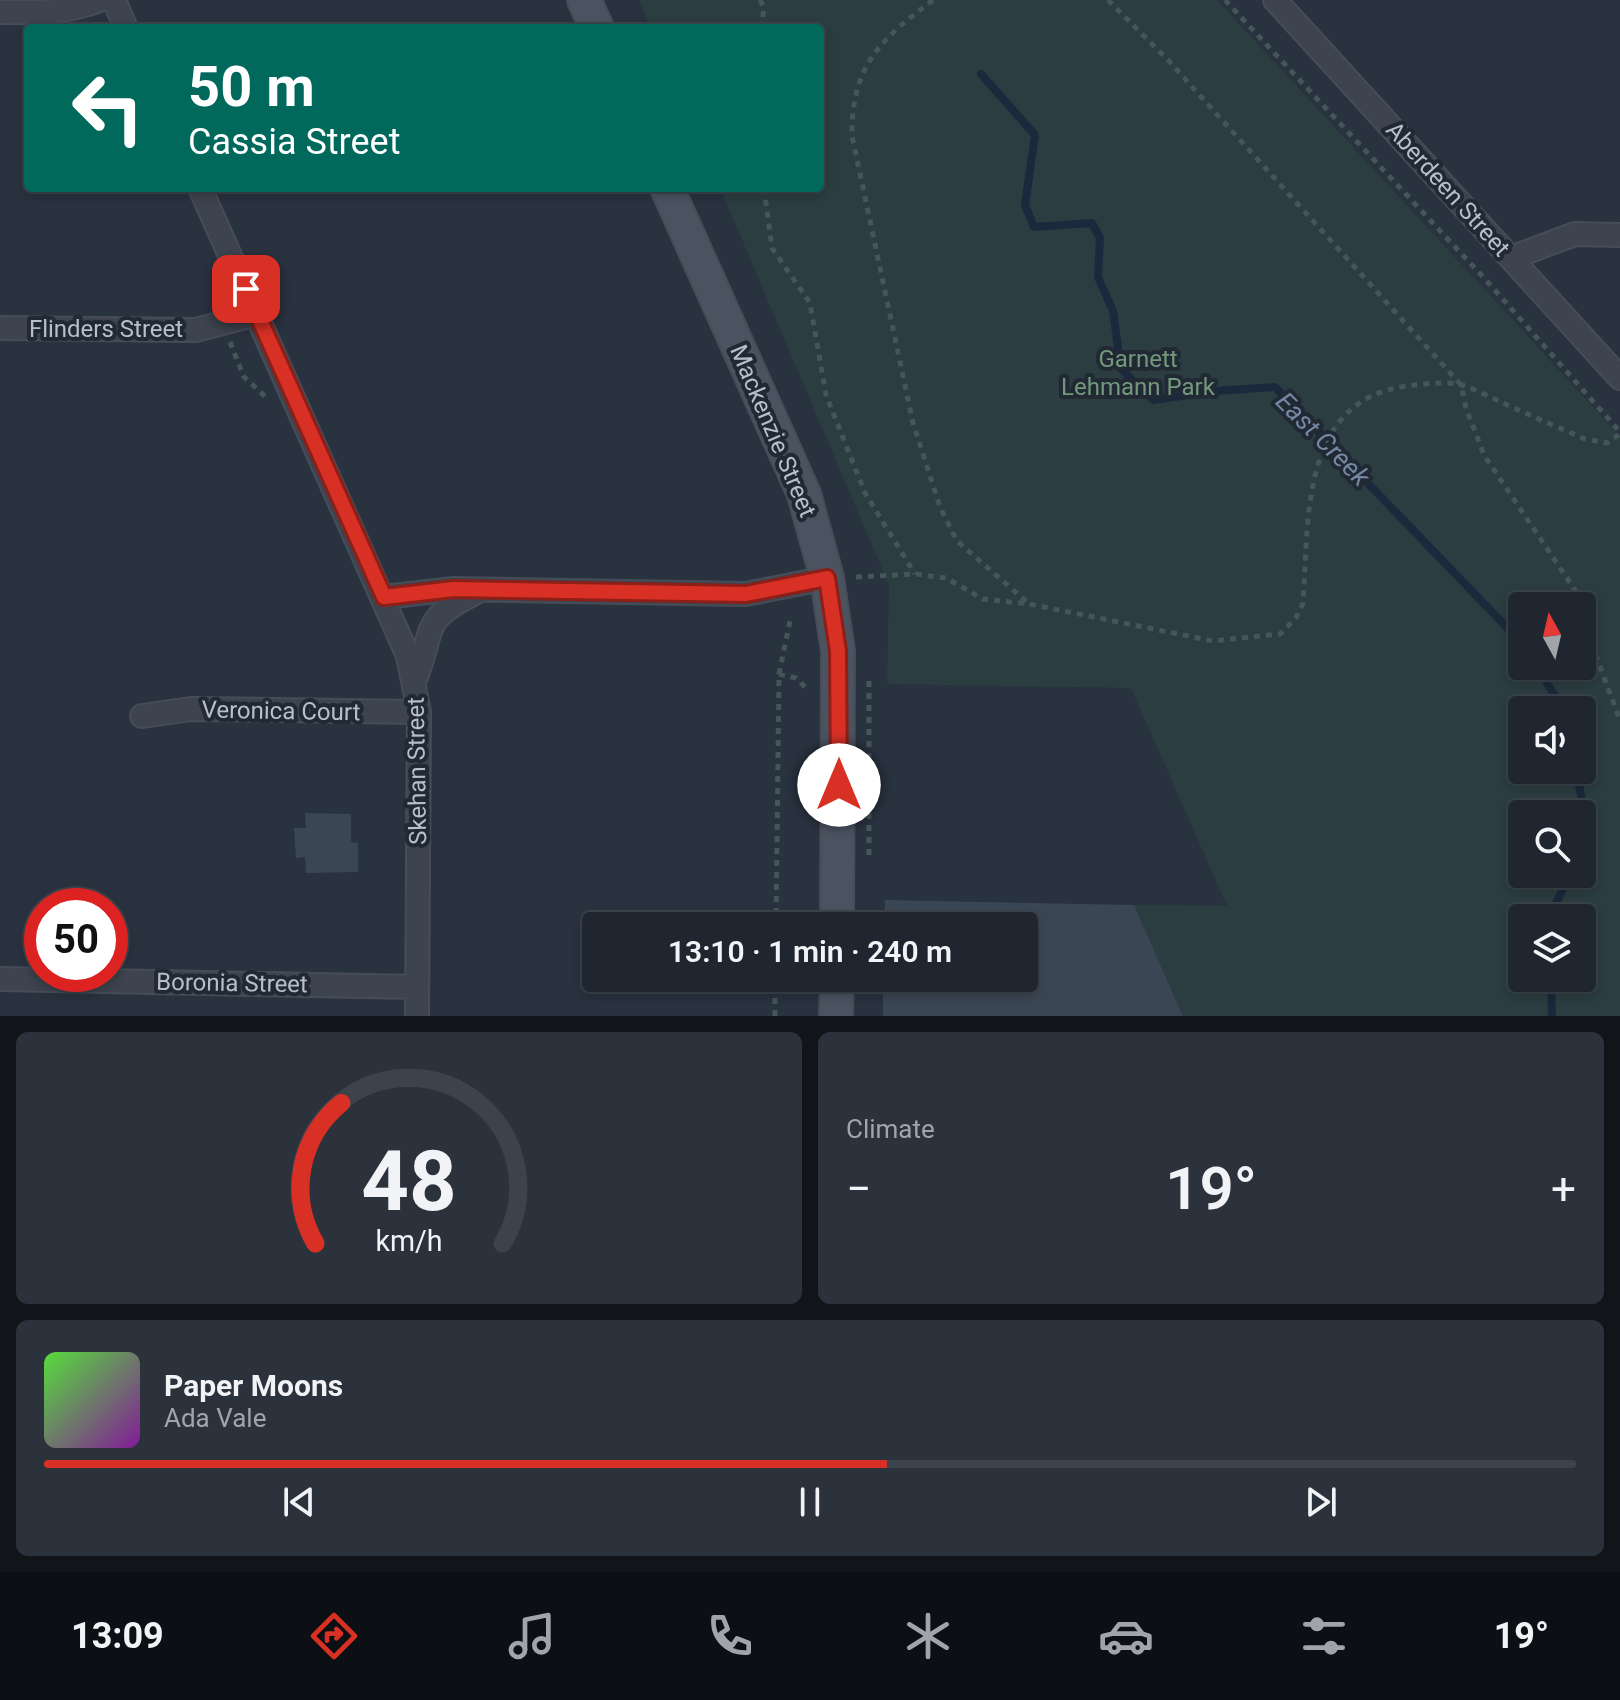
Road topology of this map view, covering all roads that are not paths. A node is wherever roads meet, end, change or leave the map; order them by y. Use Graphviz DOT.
graph roads {
  1 [pos="100,0"];
  2 [pos="114,0"];
  3 [pos="584,0"];
  4 [pos="1275,0"];
  5 [pos="0,12"];
  6 [pos="124,24"];
  7 [pos="595,24"];
  8 [pos="202,192"];
  9 [pos="669,192"];
  10 [pos="1620,235"];
  11 [pos="1511,258"];
  12 [pos="257,314"];
  13 [pos="0,328"];
  14 [pos="1620,378"];
  15 [pos="827,578"];
  16 [pos="483,589"];
  17 [pos="384,597"];
  18 [pos="414,682"];
  19 [pos="419,712"];
  20 [pos="142,716"];
  21 [pos="837,912"];
  22 [pos="0,979"];
  23 [pos="417,987"];
  24 [pos="837,992"];
  25 [pos="417,1016"];
  26 [pos="836,1016"];
  1 -- 5 [label="street"];
  2 -- 6 [label="street"];
  3 -- 7 [label="main road"];
  4 -- 11 [label="street, Aberdeen Street"];
  8 -- 12 [label="street, Skehan Street"];
  9 -- 15 [label="main road, Mackenzie Street"];
  10 -- 11 [label="street"];
  11 -- 14 [label="street, Aberdeen Street"];
  12 -- 13 [label="street, Flinders Street"];
  12 -- 17 [label="street, Skehan Street"];
  15 -- 16 [label="street"];
  15 -- 21 [label="main road, Mackenzie Street"];
  16 -- 17 [label="street"];
  16 -- 18 [label="street"];
  17 -- 18 [label="street, Skehan Street"];
  18 -- 19 [label="street, Skehan Street"];
  19 -- 20 [label="street, Veronica Court"];
  19 -- 23 [label="street, Skehan Street"];
  22 -- 23 [label="street, Boronia Street"];
  23 -- 25 [label="street, Skehan Street"];
  24 -- 26 [label="main road"];
}
